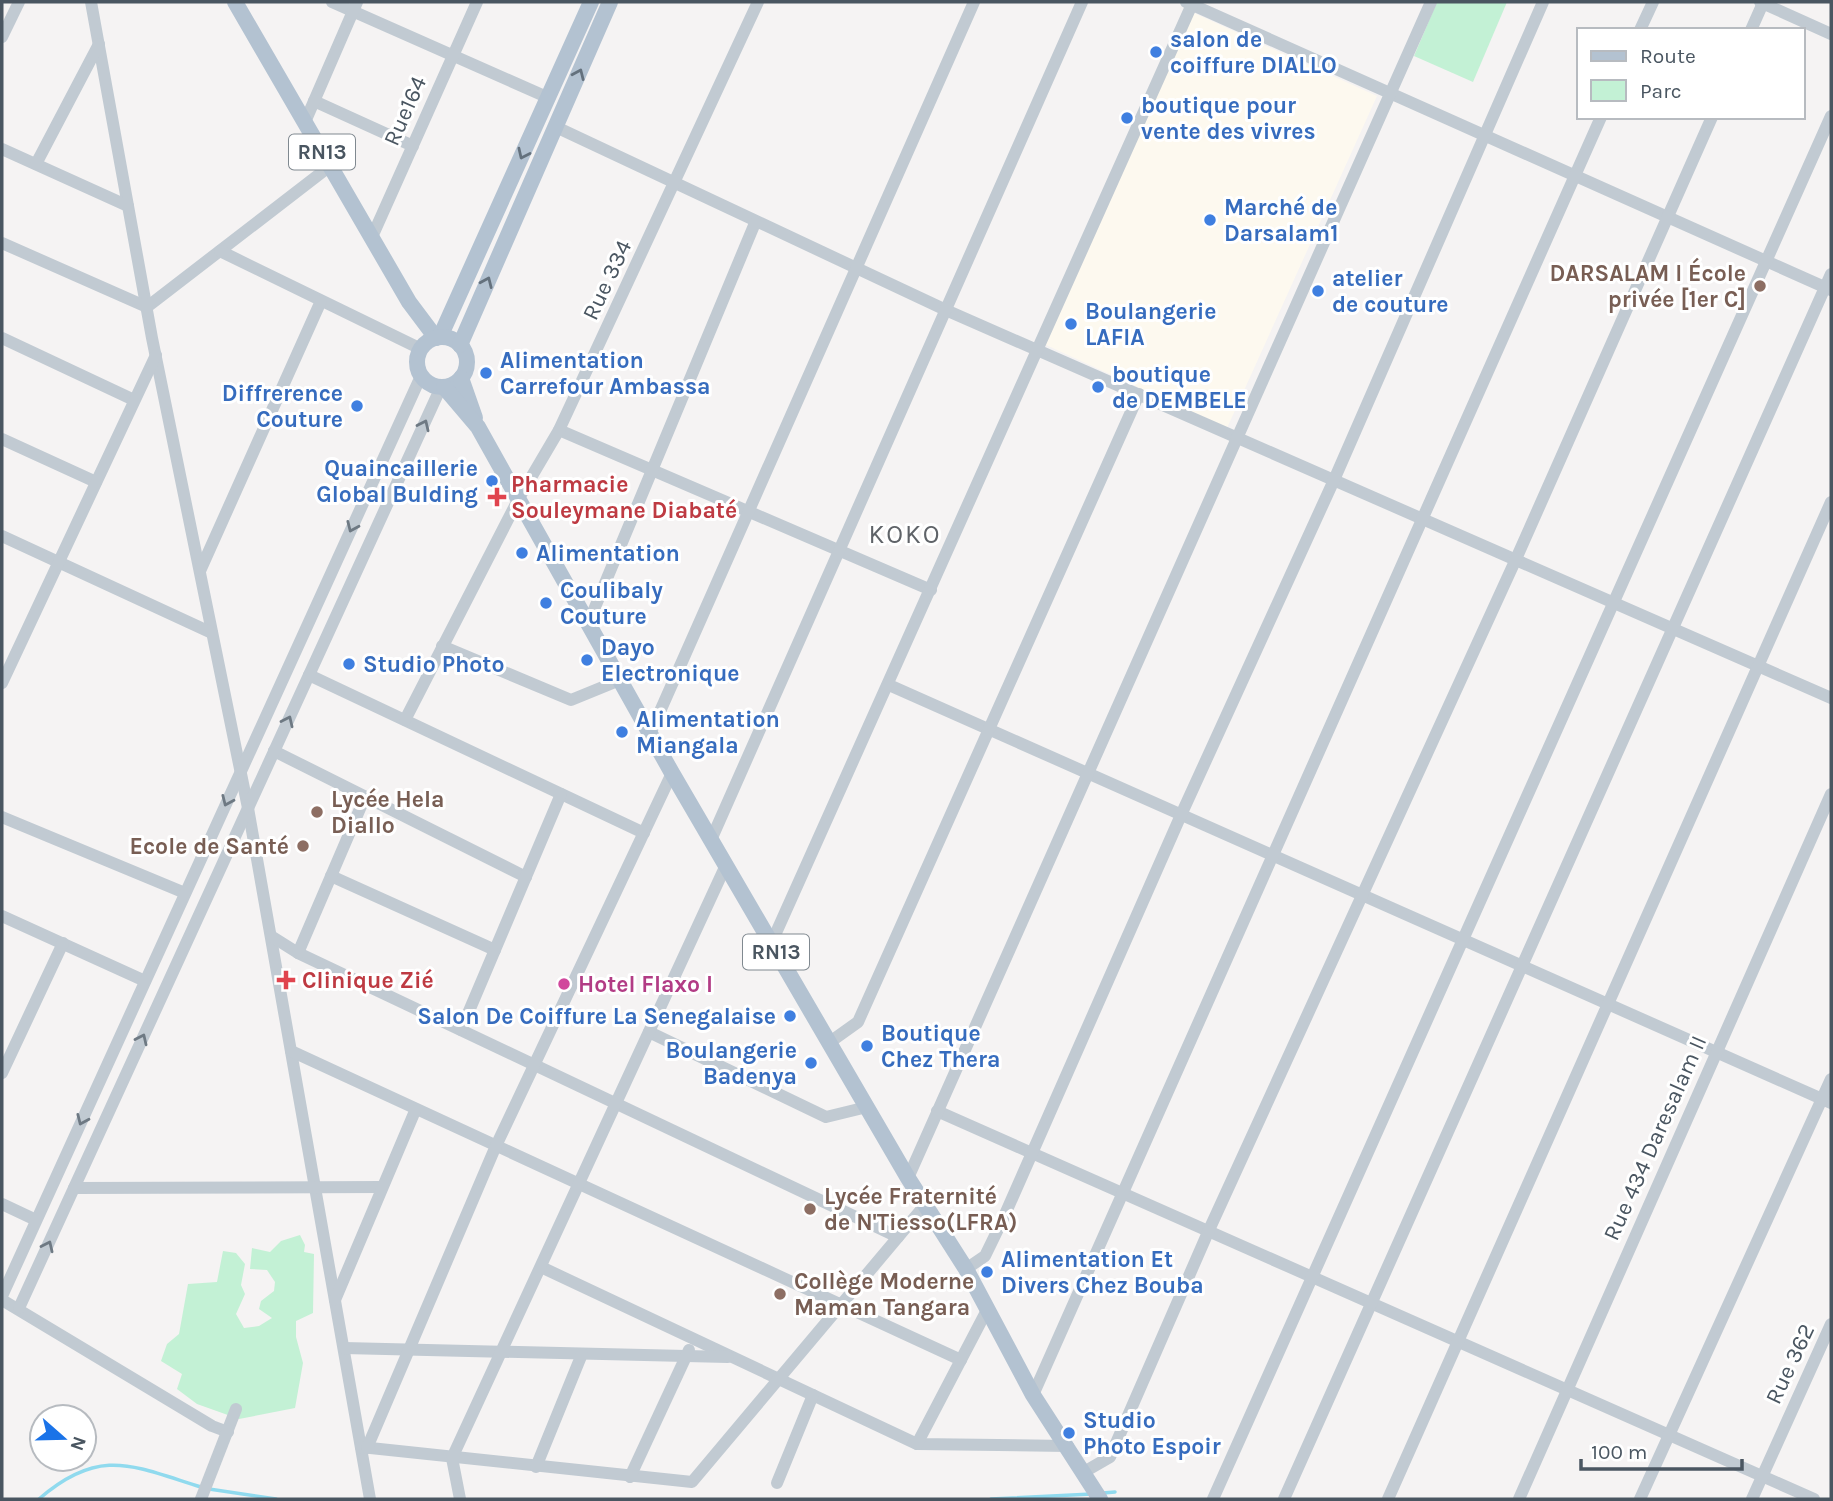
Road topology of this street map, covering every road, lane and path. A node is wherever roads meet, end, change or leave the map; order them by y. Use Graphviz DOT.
graph roads {
  1 [pos="19,2"];
  2 [pos="91,2"];
  3 [pos="235,2"];
  4 [pos="332,2"];
  5 [pos="477,2"];
  6 [pos="590,2"];
  7 [pos="610,2"];
  8 [pos="758,2"];
  9 [pos="974,2"];
  10 [pos="1082,2"];
  11 [pos="1431,2"];
  12 [pos="1543,2"];
  13 [pos="1653,2"];
  14 [pos="1762,2"];
  15 [pos="1190,3"];
  16 [pos="355,6"];
  17 [pos="1641,28"];
  18 [pos="1752,28"];
  19 [pos="1831,34"];
  20 [pos="2,37"];
  21 [pos="99,44"];
  22 [pos="453,56"];
  23 [pos="1390,93"];
  24 [pos="548,98"];
  25 [pos="314,101"];
  26 [pos="1831,116"];
  27 [pos="1600,119"];
  28 [pos="1711,119"];
  29 [pos="305,121"];
  30 [pos="556,127"];
  31 [pos="1485,136"];
  32 [pos="412,146"];
  33 [pos="2,149"];
  34 [pos="36,164"];
  35 [pos="330,166"];
  36 [pos="1575,176"];
  37 [pos="675,185"];
  38 [pos="128,206"];
  39 [pos="1667,217"];
  40 [pos="755,223"];
  41 [pos="372,237"];
  42 [pos="2,243"];
  43 [pos="220,251"];
  44 [pos="1766,262"];
  45 [pos="856,269"];
  46 [pos="1831,274"];
  47 [pos="1828,289"];
  48 [pos="321,301"];
  49 [pos="409,302"];
  50 [pos="147,307"];
  51 [pos="948,311"];
  52 [pos="438,337"];
  53 [pos="2,338"];
  54 [pos="460,345"];
  55 [pos="421,349"];
  56 [pos="1038,349"];
  57 [pos="156,355"];
  58 [pos="421,376"];
  59 [pos="461,378"];
  60 [pos="442,387"];
  61 [pos="1139,394"];
  62 [pos="134,400"];
  63 [pos="478,427"];
  64 [pos="559,430"];
  65 [pos="1237,437"];
  66 [pos="2,439"];
  67 [pos="654,472"];
  68 [pos="1334,480"];
  69 [pos="96,482"];
  70 [pos="519,498"];
  71 [pos="1831,502"];
  72 [pos="748,513"];
  73 [pos="1423,519"];
  74 [pos="2,536"];
  75 [pos="841,552"];
  76 [pos="1516,559"];
  77 [pos="58,563"];
  78 [pos="200,571"];
  79 [pos="931,590"];
  80 [pos="1614,602"];
  81 [pos="588,624"];
  82 [pos="1671,628"];
  83 [pos="212,633"];
  84 [pos="442,646"];
  85 [pos="1758,666"];
  86 [pos="309,675"];
  87 [pos="620,680"];
  88 [pos="2,683"];
  89 [pos="890,685"];
  90 [pos="1831,698"];
  91 [pos="405,720"];
  92 [pos="990,730"];
  93 [pos="650,734"];
  94 [pos="274,751"];
  95 [pos="240,772"];
  96 [pos="672,773"];
  97 [pos="1087,773"];
  98 [pos="561,794"];
  99 [pos="1831,794"];
  100 [pos="365,797"];
  101 [pos="248,808"];
  102 [pos="1181,815"];
  103 [pos="2,817"];
  104 [pos="644,833"];
  105 [pos="711,839"];
  106 [pos="1273,856"];
  107 [pos="726,865"];
  108 [pos="331,876"];
  109 [pos="526,877"];
  110 [pos="185,893"];
  111 [pos="1364,895"];
  112 [pos="2,916"];
  113 [pos="271,936"];
  114 [pos="1464,941"];
  115 [pos="63,943"];
  116 [pos="772,944"];
  117 [pos="495,950"];
  118 [pos="298,953"];
  119 [pos="1523,967"];
  120 [pos="145,981"];
  121 [pos="1608,1004"];
  122 [pos="461,1030"];
  123 [pos="649,1032"];
  124 [pos="830,1042"];
  125 [pos="291,1051"];
  126 [pos="1716,1052"];
  127 [pos="534,1065"];
  128 [pos="2,1073"];
  129 [pos="1831,1079"];
  130 [pos="1827,1101"];
  131 [pos="616,1103"];
  132 [pos="867,1107"];
  133 [pos="415,1111"];
  134 [pos="937,1111"];
  135 [pos="495,1148"];
  136 [pos="1032,1153"];
  137 [pos="908,1178"];
  138 [pos="578,1185"];
  139 [pos="315,1186"];
  140 [pos="382,1187"];
  141 [pos="74,1188"];
  142 [pos="1122,1193"];
  143 [pos="2,1204"];
  144 [pos="925,1205"];
  145 [pos="36,1220"];
  146 [pos="1209,1230"];
  147 [pos="898,1237"];
  148 [pos="541,1267"];
  149 [pos="966,1269"];
  150 [pos="1314,1278"];
  151 [pos="2,1298"];
  152 [pos="335,1301"];
  153 [pos="840,1304"];
  154 [pos="1374,1304"];
  155 [pos="19,1308"];
  156 [pos="987,1310"];
  157 [pos="1831,1324"];
  158 [pos="694,1339"];
  159 [pos="1458,1342"];
  160 [pos="344,1348"];
  161 [pos="410,1350"];
  162 [pos="501,1352"];
  163 [pos="582,1354"];
  164 [pos="732,1356"];
  165 [pos="686,1357"];
  166 [pos="961,1360"];
  167 [pos="779,1379"];
  168 [pos="1566,1390"];
  169 [pos="813,1395"];
  170 [pos="1033,1395"];
  171 [pos="236,1409"];
  172 [pos="228,1432"];
  173 [pos="1668,1435"];
  174 [pos="917,1444"];
  175 [pos="1068,1446"];
  176 [pos="364,1448"];
  177 [pos="452,1458"];
  178 [pos="536,1466"];
  179 [pos="1084,1472"];
  180 [pos="1762,1476"];
  181 [pos="630,1477"];
  182 [pos="777,1483"];
  183 [pos="201,1499"];
  184 [pos="370,1499"];
  185 [pos="460,1499"];
  186 [pos="1100,1499"];
  187 [pos="1213,1499"];
  188 [pos="1284,1499"];
  189 [pos="1388,1499"];
  190 [pos="1519,1499"];
  191 [pos="1640,1499"];
  192 [pos="1752,1499"];
  193 [pos="1814,1499"];
  1 -- 20 [label="street"];
  2 -- 21 [label="street"];
  3 -- 29 [label="main road, RN13"];
  4 -- 16 [label="street"];
  5 -- 22 [label="street, Rue164"];
  6 -- 24 [label="main road"];
  30 -- 7 [label="main road, one-way"];
  8 -- 37 [label="street, Rue 334"];
  9 -- 45 [label="street"];
  10 -- 51 [label="street"];
  11 -- 23 [label="street"];
  12 -- 31 [label="street"];
  13 -- 17 [label="street"];
  14 -- 18 [label="street"];
  14 -- 19 [label="street"];
  15 -- 23 [label="street"];
  15 -- 56 [label="street"];
  16 -- 22 [label="street"];
  16 -- 25 [label="street"];
  21 -- 34 [label="street"];
  21 -- 38 [label="street"];
  22 -- 24 [label="street"];
  22 -- 32 [label="street, Rue164"];
  23 -- 31 [label="street"];
  23 -- 65 [label="street"];
  24 -- 52 [label="main road, one-way"];
  25 -- 29 [label="street"];
  25 -- 32 [label="street"];
  26 -- 44 [label="street"];
  27 -- 36 [label="street"];
  28 -- 39 [label="street"];
  29 -- 35 [label="main road, RN13"];
  30 -- 37 [label="street"];
  54 -- 30 [label="main road, one-way"];
  31 -- 36 [label="street"];
  31 -- 68 [label="street"];
  32 -- 41 [label="street, Rue164"];
  33 -- 34 [label="street"];
  34 -- 38 [label="street"];
  35 -- 41 [label="main road, RN13"];
  35 -- 43 [label="street"];
  36 -- 39 [label="street"];
  36 -- 73 [label="street"];
  37 -- 40 [label="street"];
  37 -- 64 [label="street, Rue 334"];
  38 -- 50 [label="street"];
  39 -- 44 [label="street"];
  39 -- 76 [label="street"];
  40 -- 45 [label="street"];
  40 -- 67 [label="street"];
  41 -- 49 [label="main road, RN13"];
  42 -- 50 [label="street"];
  43 -- 48 [label="street"];
  43 -- 50 [label="street"];
  44 -- 47 [label="street"];
  44 -- 80 [label="street"];
  45 -- 51 [label="street"];
  45 -- 72 [label="street"];
  46 -- 47 [label="street"];
  47 -- 82 [label="street"];
  48 -- 55 [label="street"];
  48 -- 78 [label="street"];
  49 -- 52 [label="main road, RN13"];
  49 -- 55 [label="main road, RN13"];
  50 -- 57 [label="street"];
  51 -- 56 [label="street"];
  51 -- 75 [label="street"];
  52 -- 54 [label="main road"];
  52 -- 55 [label="main road"];
  53 -- 62 [label="street"];
  54 -- 59 [label="main road"];
  55 -- 58 [label="main road"];
  56 -- 61 [label="street"];
  56 -- 79 [label="street"];
  57 -- 62 [label="street"];
  57 -- 78 [label="street"];
  58 -- 60 [label="main road"];
  58 -- 95 [label="street, one-way"];
  59 -- 60 [label="main road"];
  59 -- 63 [label="main road, RN13"];
  60 -- 63 [label="main road, RN13"];
  86 -- 60 [label="street, one-way"];
  61 -- 65 [label="street"];
  61 -- 92 [label="street"];
  62 -- 69 [label="street"];
  63 -- 70 [label="main road, RN13"];
  64 -- 67 [label="street"];
  64 -- 70 [label="street, Rue 334"];
  65 -- 68 [label="street"];
  65 -- 97 [label="street"];
  66 -- 69 [label="street"];
  67 -- 72 [label="street"];
  67 -- 81 [label="street"];
  68 -- 73 [label="street"];
  68 -- 102 [label="street"];
  69 -- 77 [label="street"];
  70 -- 81 [label="main road, RN13"];
  70 -- 84 [label="street, Rue 334"];
  71 -- 85 [label="street"];
  72 -- 75 [label="street"];
  72 -- 93 [label="street"];
  73 -- 76 [label="street"];
  73 -- 106 [label="street"];
  74 -- 77 [label="street"];
  75 -- 79 [label="street"];
  75 -- 105 [label="street"];
  76 -- 80 [label="street"];
  76 -- 111 [label="street"];
  77 -- 83 [label="street"];
  77 -- 88 [label="street"];
  78 -- 83 [label="street"];
  79 -- 89 [label="street"];
  80 -- 82 [label="street"];
  80 -- 114 [label="street"];
  81 -- 87 [label="main road, RN13"];
  82 -- 85 [label="street"];
  82 -- 119 [label="street"];
  83 -- 95 [label="street"];
  84 -- 87 [label="street"];
  84 -- 91 [label="street, Rue 334"];
  85 -- 90 [label="street"];
  85 -- 121 [label="street"];
  86 -- 91 [label="street"];
  94 -- 86 [label="street, one-way"];
  87 -- 93 [label="main road, RN13"];
  89 -- 92 [label="street"];
  89 -- 116 [label="street"];
  91 -- 98 [label="street"];
  92 -- 97 [label="street"];
  92 -- 124 [label="street"];
  93 -- 96 [label="main road, RN13"];
  94 -- 100 [label="street"];
  94 -- 101 [label="street"];
  95 -- 101 [label="street"];
  95 -- 110 [label="street, one-way"];
  96 -- 104 [label="street"];
  96 -- 105 [label="main road, RN13"];
  97 -- 102 [label="street"];
  97 -- 134 [label="street"];
  98 -- 104 [label="street"];
  98 -- 109 [label="street"];
  99 -- 126 [label="street, Rue 434 Daresalam II"];
  100 -- 108 [label="street"];
  100 -- 109 [label="street"];
  101 -- 113 [label="street"];
  141 -- 101 [label="street, one-way"];
  102 -- 106 [label="street"];
  102 -- 136 [label="street"];
  103 -- 110 [label="street"];
  104 -- 127 [label="street"];
  105 -- 107 [label="main road, RN13"];
  106 -- 111 [label="street"];
  106 -- 142 [label="street"];
  107 -- 116 [label="main road, RN13"];
  107 -- 123 [label="street"];
  108 -- 117 [label="street"];
  108 -- 118 [label="street"];
  109 -- 117 [label="street"];
  110 -- 120 [label="street"];
  111 -- 114 [label="street"];
  111 -- 146 [label="street"];
  112 -- 115 [label="street"];
  113 -- 118 [label="street"];
  113 -- 125 [label="street"];
  114 -- 119 [label="street"];
  114 -- 150 [label="street"];
  115 -- 120 [label="street"];
  115 -- 128 [label="street"];
  116 -- 124 [label="main road, RN13"];
  117 -- 122 [label="street"];
  118 -- 122 [label="street"];
  119 -- 121 [label="street"];
  119 -- 154 [label="street"];
  120 -- 145 [label="street, one-way"];
  121 -- 126 [label="street"];
  121 -- 159 [label="street"];
  122 -- 127 [label="street"];
  123 -- 131 [label="street"];
  123 -- 132 [label="street"];
  124 -- 132 [label="main road, RN13"];
  125 -- 133 [label="street"];
  125 -- 139 [label="street"];
  126 -- 130 [label="street"];
  126 -- 168 [label="street, Rue 434 Daresalam II"];
  127 -- 131 [label="street"];
  127 -- 135 [label="street"];
  129 -- 130 [label="street"];
  130 -- 173 [label="street"];
  131 -- 138 [label="street"];
  131 -- 147 [label="street"];
  132 -- 137 [label="main road, RN13"];
  133 -- 135 [label="street"];
  133 -- 140 [label="street"];
  134 -- 136 [label="street"];
  134 -- 137 [label="street"];
  135 -- 138 [label="street"];
  135 -- 161 [label="street"];
  136 -- 142 [label="street"];
  136 -- 149 [label="street"];
  137 -- 144 [label="main road, RN13"];
  138 -- 148 [label="street"];
  138 -- 153 [label="street"];
  139 -- 140 [label="street"];
  139 -- 141 [label="street"];
  139 -- 152 [label="street"];
  140 -- 152 [label="street"];
  155 -- 141 [label="street, one-way"];
  142 -- 146 [label="street"];
  142 -- 170 [label="street"];
  143 -- 145 [label="street"];
  144 -- 147 [label="street"];
  144 -- 149 [label="main road, RN13"];
  145 -- 151 [label="street"];
  146 -- 150 [label="street"];
  146 -- 179 [label="street"];
  147 -- 153 [label="street"];
  148 -- 158 [label="street"];
  148 -- 162 [label="street"];
  149 -- 156 [label="main road, RN13"];
  150 -- 154 [label="street"];
  150 -- 187 [label="street"];
  151 -- 155 [label="street"];
  152 -- 160 [label="street"];
  153 -- 166 [label="street"];
  153 -- 167 [label="street"];
  154 -- 159 [label="street"];
  154 -- 188 [label="street"];
  155 -- 172 [label="street"];
  156 -- 166 [label="street"];
  156 -- 170 [label="main road, RN13"];
  157 -- 180 [label="street, Rue 362"];
  158 -- 164 [label="street"];
  158 -- 165 [label="street"];
  159 -- 168 [label="street"];
  159 -- 189 [label="street"];
  160 -- 161 [label="street"];
  160 -- 176 [label="street"];
  161 -- 162 [label="street"];
  161 -- 176 [label="street"];
  162 -- 163 [label="street"];
  162 -- 177 [label="street"];
  163 -- 165 [label="street"];
  163 -- 178 [label="street"];
  164 -- 165 [label="street"];
  164 -- 167 [label="street"];
  165 -- 181 [label="street"];
  166 -- 174 [label="street"];
  167 -- 169 [label="street"];
  167 -- 181 [label="street"];
  168 -- 173 [label="street"];
  168 -- 190 [label="street, Rue 434 Daresalam II"];
  169 -- 174 [label="street"];
  169 -- 182 [label="street"];
  170 -- 175 [label="main road, RN13"];
  171 -- 172 [label="street"];
  172 -- 183 [label="street"];
  173 -- 180 [label="street"];
  173 -- 191 [label="street"];
  174 -- 175 [label="street"];
  175 -- 179 [label="main road, RN13"];
  176 -- 177 [label="street"];
  176 -- 184 [label="street"];
  177 -- 178 [label="street"];
  177 -- 185 [label="street"];
  178 -- 181 [label="street"];
  179 -- 186 [label="main road, RN13"];
  180 -- 192 [label="street, Rue 362"];
  180 -- 193 [label="street"];
}
